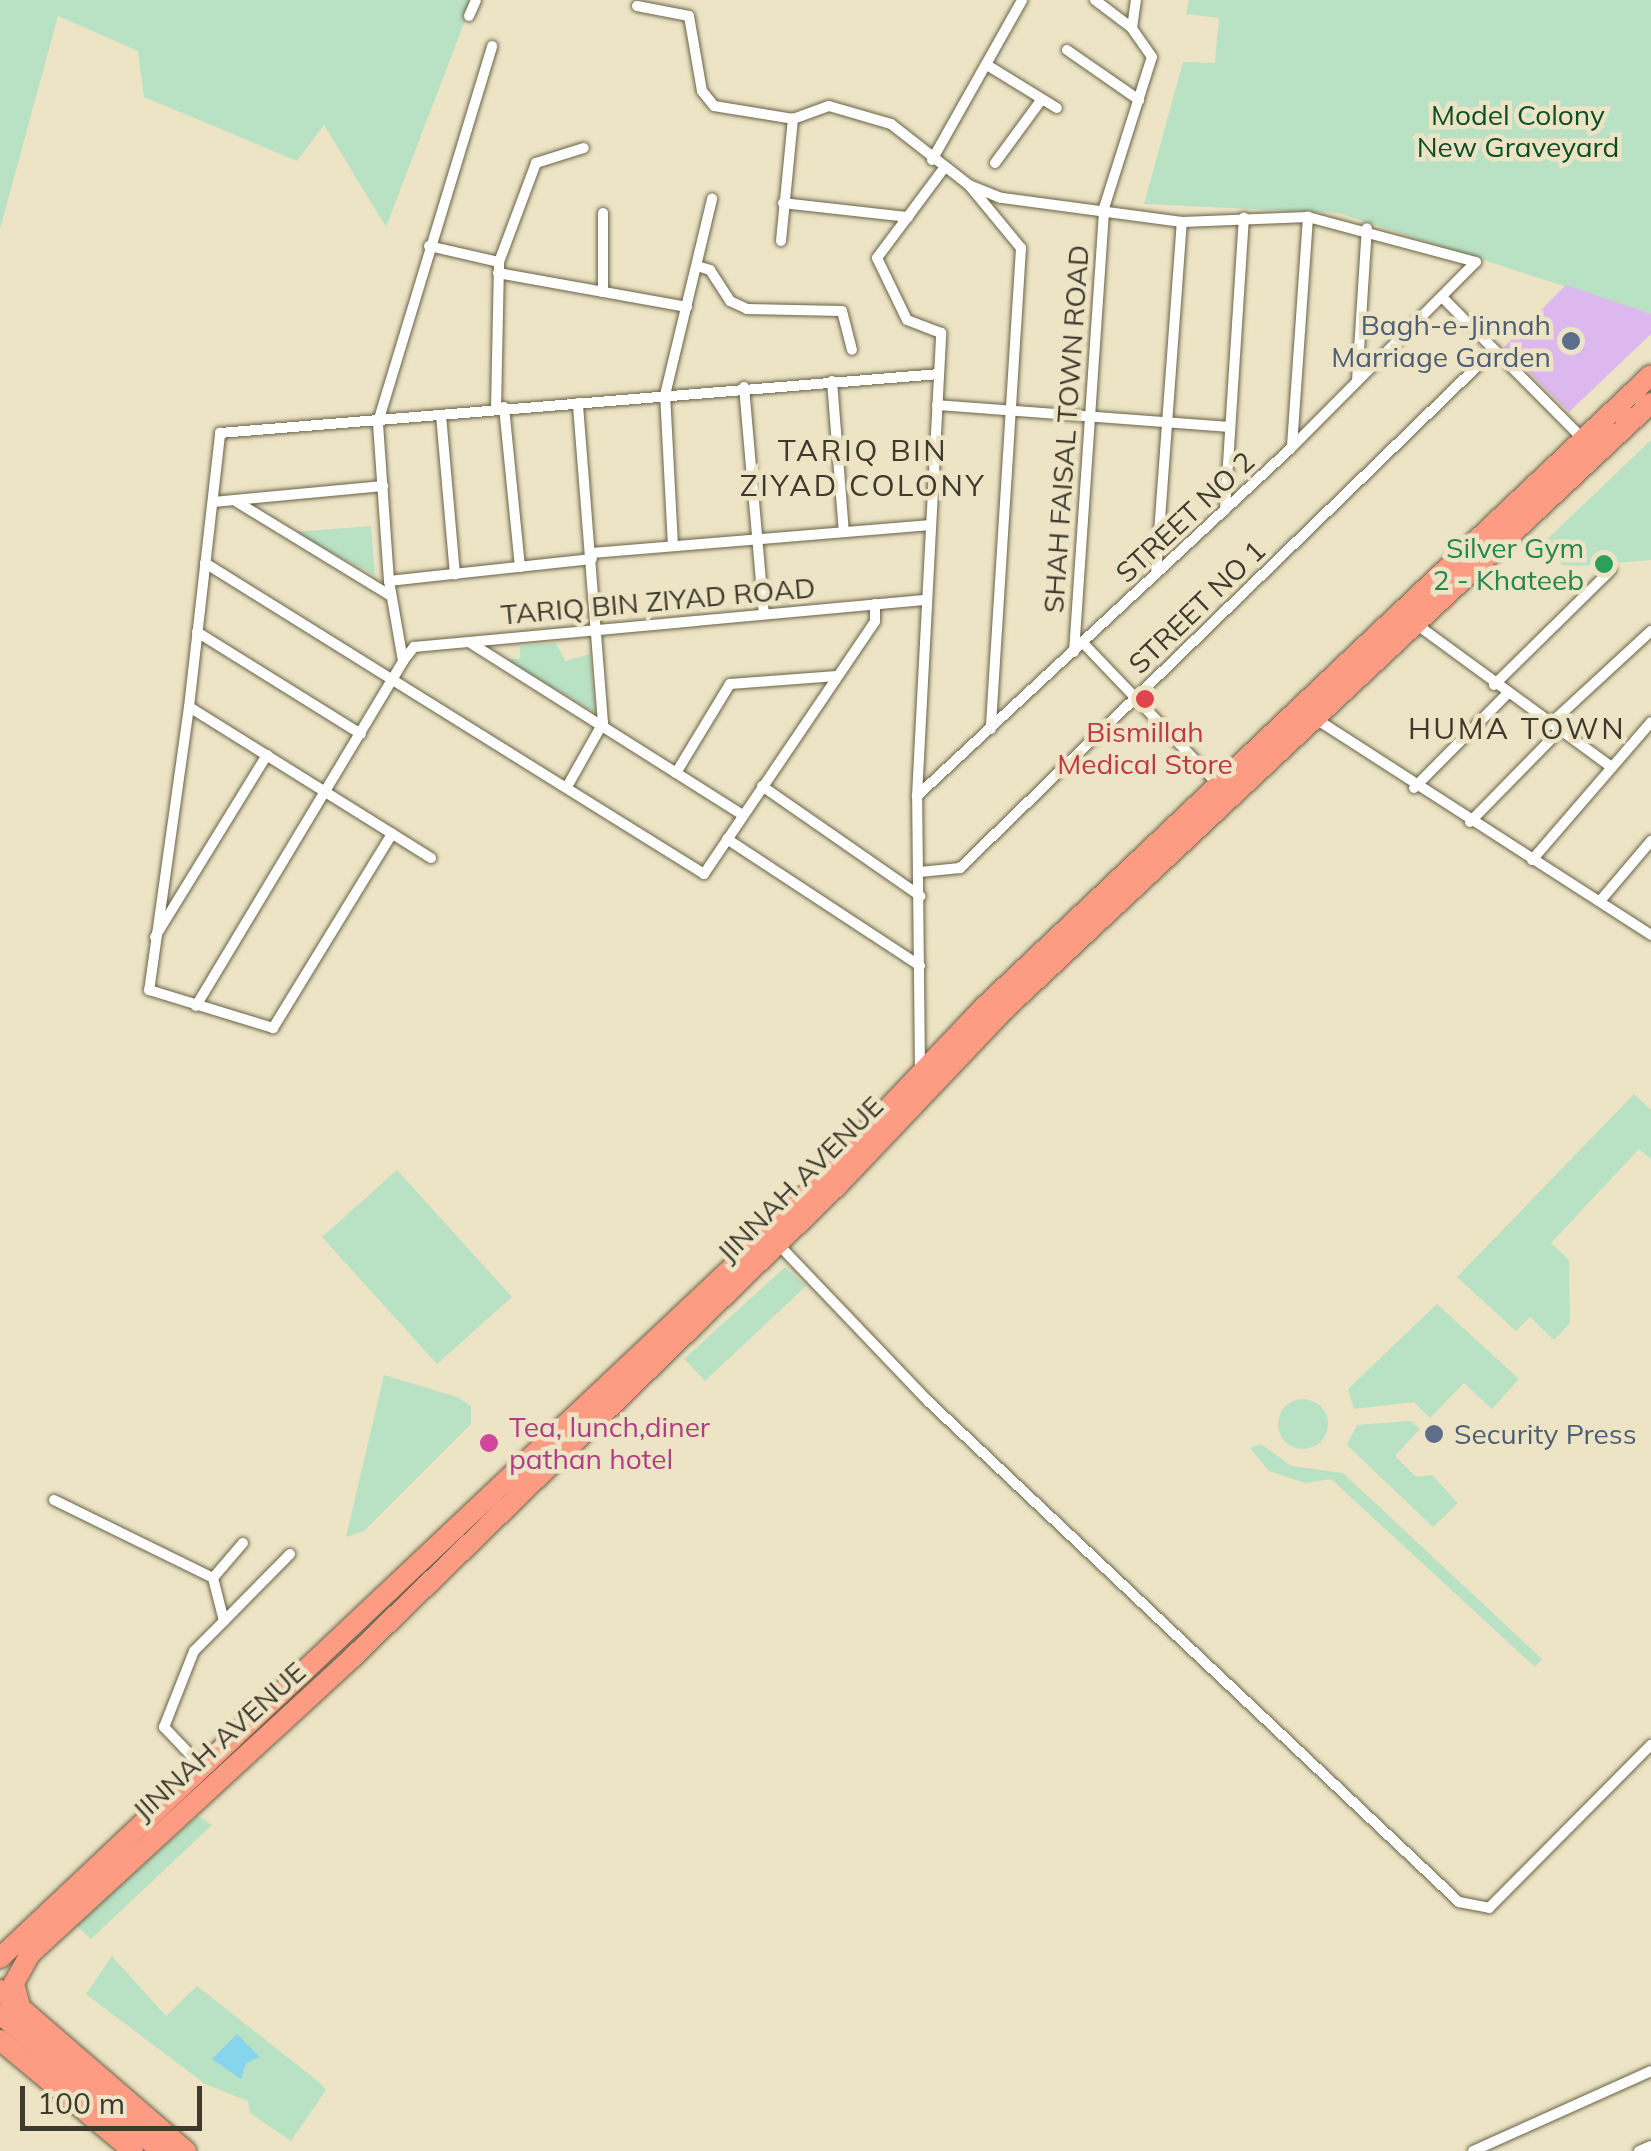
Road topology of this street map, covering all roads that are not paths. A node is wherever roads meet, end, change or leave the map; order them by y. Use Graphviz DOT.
graph roads {
  1 [pos="476,0"];
  2 [pos="694,0"];
  3 [pos="1022,0"];
  4 [pos="1095,0"];
  5 [pos="1136,0"];
  6 [pos="637,6"];
  7 [pos="469,16"];
  8 [pos="692,21"];
  9 [pos="1132,28"];
  10 [pos="492,46"];
  11 [pos="1067,50"];
  12 [pos="988,65"];
  13 [pos="1042,99"];
  14 [pos="1139,100"];
  15 [pos="1056,108"];
  16 [pos="793,119"];
  17 [pos="584,148"];
  18 [pos="932,160"];
  19 [pos="995,163"];
  20 [pos="944,168"];
  21 [pos="969,185"];
  22 [pos="712,199"];
  23 [pos="783,203"];
  24 [pos="1104,208"];
  25 [pos="602,213"];
  26 [pos="908,217"];
  27 [pos="1244,218"];
  28 [pos="1308,218"];
  29 [pos="1182,222"];
  30 [pos="1367,228"];
  31 [pos="781,241"];
  32 [pos="429,246"];
  33 [pos="697,266"];
  34 [pos="498,267"];
  35 [pos="604,292"];
  36 [pos="1442,297"];
  37 [pos="687,307"];
  38 [pos="852,350"];
  39 [pos="1493,350"];
  40 [pos="939,374"];
  41 [pos="1651,375"];
  42 [pos="832,381"];
  43 [pos="1357,382"];
  44 [pos="744,387"];
  45 [pos="665,395"];
  46 [pos="578,403"];
  47 [pos="1651,403"];
  48 [pos="936,405"];
  49 [pos="500,408"];
  50 [pos="1012,410"];
  51 [pos="441,414"];
  52 [pos="1088,416"];
  53 [pos="378,422"];
  54 [pos="1166,422"];
  55 [pos="1228,427"];
  56 [pos="1584,440"];
  57 [pos="1292,446"];
  58 [pos="382,486"];
  59 [pos="213,502"];
  60 [pos="236,502"];
  61 [pos="1225,510"];
  62 [pos="929,525"];
  63 [pos="844,532"];
  64 [pos="757,539"];
  65 [pos="674,546"];
  66 [pos="592,556"];
  67 [pos="206,563"];
  68 [pos="520,567"];
  69 [pos="1611,570"];
  70 [pos="456,574"];
  71 [pos="1156,576"];
  72 [pos="388,581"];
  73 [pos="391,596"];
  74 [pos="924,600"];
  75 [pos="876,604"];
  76 [pos="764,614"];
  77 [pos="1415,624"];
  78 [pos="597,628"];
  79 [pos="1651,631"];
  80 [pos="197,632"];
  81 [pos="468,642"];
  82 [pos="1084,644"];
  83 [pos="1074,653"];
  84 [pos="403,661"];
  85 [pos="394,676"];
  86 [pos="837,676"];
  87 [pos="1494,685"];
  88 [pos="1506,694"];
  89 [pos="1134,698"];
  90 [pos="189,708"];
  91 [pos="1316,719"];
  92 [pos="1651,722"];
  93 [pos="603,723"];
  94 [pos="1554,728"];
  95 [pos="991,730"];
  96 [pos="360,734"];
  97 [pos="267,755"];
  98 [pos="1610,766"];
  99 [pos="676,772"];
  100 [pos="1218,784"];
  101 [pos="568,785"];
  102 [pos="762,786"];
  103 [pos="1414,788"];
  104 [pos="326,792"];
  105 [pos="917,796"];
  106 [pos="743,815"];
  107 [pos="1470,822"];
  108 [pos="392,834"];
  109 [pos="727,839"];
  110 [pos="1651,841"];
  111 [pos="431,858"];
  112 [pos="1532,860"];
  113 [pos="920,872"];
  114 [pos="920,896"];
  115 [pos="1600,901"];
  116 [pos="1651,935"];
  117 [pos="152,942"];
  118 [pos="920,966"];
  119 [pos="196,1006"];
  120 [pos="920,1071"];
  121 [pos="777,1244"];
  122 [pos="54,1500"];
  123 [pos="244,1543"];
  124 [pos="290,1554"];
  125 [pos="213,1578"];
  126 [pos="224,1620"];
  127 [pos="1651,1745"];
  128 [pos="212,1767"];
  129 [pos="0,1958"];
  130 [pos="0,1990"];
  131 [pos="20,2006"];
  132 [pos="0,2014"];
  133 [pos="0,2040"];
  134 [pos="1651,2072"];
  135 [pos="1651,2146"];
  136 [pos="133,2151"];
  137 [pos="161,2151"];
  138 [pos="186,2151"];
  139 [pos="1472,2151"];
  140 [pos="1639,2151"];
  1 -- 7 [label="street"];
  2 -- 8 [label="street"];
  3 -- 12 [label="street"];
  4 -- 9 [label="street"];
  5 -- 9 [label="street"];
  6 -- 8 [label="street"];
  8 -- 16 [label="street"];
  9 -- 14 [label="street, SHAH FAISAL TOWN ROAD"];
  10 -- 32 [label="street"];
  11 -- 14 [label="street"];
  12 -- 13 [label="street"];
  12 -- 18 [label="street"];
  13 -- 15 [label="street"];
  13 -- 19 [label="street"];
  14 -- 24 [label="street, SHAH FAISAL TOWN ROAD"];
  16 -- 18 [label="street"];
  16 -- 23 [label="street"];
  17 -- 34 [label="street"];
  18 -- 20 [label="street"];
  20 -- 21 [label="street"];
  20 -- 26 [label="street"];
  21 -- 24 [label="street"];
  21 -- 50 [label="street"];
  22 -- 33 [label="street"];
  23 -- 26 [label="street"];
  23 -- 31 [label="street"];
  24 -- 29 [label="street"];
  24 -- 52 [label="street, SHAH FAISAL TOWN ROAD"];
  25 -- 35 [label="street"];
  26 -- 40 [label="street"];
  27 -- 28 [label="street"];
  27 -- 29 [label="street"];
  27 -- 55 [label="street"];
  28 -- 30 [label="street"];
  28 -- 57 [label="street"];
  29 -- 54 [label="street"];
  30 -- 36 [label="street, STREET NO 2"];
  30 -- 43 [label="street"];
  32 -- 34 [label="street"];
  32 -- 53 [label="street"];
  33 -- 37 [label="street"];
  33 -- 38 [label="street"];
  34 -- 35 [label="street"];
  34 -- 49 [label="street"];
  35 -- 37 [label="street"];
  36 -- 39 [label="street"];
  36 -- 43 [label="street, STREET NO 2"];
  37 -- 45 [label="street"];
  39 -- 56 [label="street"];
  39 -- 89 [label="street, STREET NO 1"];
  40 -- 42 [label="street"];
  40 -- 48 [label="street"];
  41 -- 56 [label="highway, JINNAH AVENUE"];
  42 -- 44 [label="street"];
  42 -- 63 [label="street"];
  43 -- 57 [label="street, STREET NO 2"];
  44 -- 45 [label="street"];
  44 -- 64 [label="street"];
  45 -- 46 [label="street"];
  45 -- 65 [label="street"];
  46 -- 49 [label="street"];
  46 -- 66 [label="street"];
  47 -- 77 [label="highway, JINNAH AVENUE"];
  48 -- 50 [label="street"];
  48 -- 62 [label="street"];
  49 -- 51 [label="street"];
  49 -- 68 [label="street"];
  50 -- 52 [label="street"];
  50 -- 95 [label="street"];
  51 -- 53 [label="street"];
  51 -- 70 [label="street"];
  52 -- 54 [label="street"];
  52 -- 83 [label="street, SHAH FAISAL TOWN ROAD"];
  53 -- 58 [label="street"];
  53 -- 59 [label="street"];
  54 -- 55 [label="street"];
  54 -- 71 [label="street"];
  55 -- 61 [label="street"];
  56 -- 100 [label="highway, JINNAH AVENUE"];
  57 -- 61 [label="street, STREET NO 2"];
  58 -- 60 [label="street"];
  58 -- 72 [label="street"];
  59 -- 60 [label="street"];
  59 -- 67 [label="street"];
  60 -- 73 [label="street"];
  61 -- 71 [label="street, STREET NO 2"];
  62 -- 63 [label="street"];
  62 -- 74 [label="street"];
  63 -- 64 [label="street"];
  64 -- 65 [label="street"];
  64 -- 76 [label="street"];
  65 -- 66 [label="street"];
  66 -- 68 [label="street"];
  66 -- 78 [label="street"];
  67 -- 80 [label="street"];
  67 -- 85 [label="street"];
  68 -- 70 [label="street"];
  69 -- 87 [label="street"];
  70 -- 72 [label="street"];
  71 -- 82 [label="street, STREET NO 2"];
  72 -- 73 [label="street"];
  73 -- 84 [label="street"];
  74 -- 75 [label="street, TARIQ BIN ZIYAD ROAD"];
  74 -- 105 [label="street"];
  75 -- 76 [label="street, TARIQ BIN ZIYAD ROAD"];
  75 -- 86 [label="street"];
  76 -- 78 [label="street, TARIQ BIN ZIYAD ROAD"];
  77 -- 87 [label="street"];
  77 -- 91 [label="highway, JINNAH AVENUE"];
  78 -- 81 [label="street, TARIQ BIN ZIYAD ROAD"];
  78 -- 93 [label="street"];
  79 -- 94 [label="street"];
  80 -- 90 [label="street"];
  80 -- 96 [label="street"];
  81 -- 84 [label="street, TARIQ BIN ZIYAD ROAD"];
  81 -- 93 [label="street"];
  82 -- 83 [label="street, STREET NO 2"];
  82 -- 89 [label="street"];
  83 -- 95 [label="street, STREET NO 2"];
  84 -- 85 [label="street"];
  85 -- 96 [label="street"];
  85 -- 101 [label="street"];
  86 -- 99 [label="street"];
  86 -- 102 [label="street"];
  87 -- 88 [label="street"];
  88 -- 94 [label="street"];
  88 -- 103 [label="street"];
  89 -- 100 [label="street"];
  89 -- 113 [label="street, STREET NO 1"];
  90 -- 97 [label="street"];
  90 -- 117 [label="street"];
  91 -- 103 [label="street"];
  91 -- 121 [label="highway, JINNAH AVENUE"];
  92 -- 98 [label="street"];
  93 -- 99 [label="street"];
  93 -- 101 [label="street"];
  94 -- 98 [label="street"];
  94 -- 107 [label="street"];
  95 -- 105 [label="street, STREET NO 2"];
  96 -- 104 [label="street"];
  97 -- 104 [label="street"];
  97 -- 117 [label="street"];
  98 -- 112 [label="street"];
  99 -- 106 [label="street"];
  100 -- 120 [label="highway, JINNAH AVENUE"];
  101 -- 109 [label="street"];
  102 -- 106 [label="street"];
  102 -- 114 [label="street"];
  103 -- 107 [label="street"];
  104 -- 108 [label="street"];
  104 -- 119 [label="street"];
  105 -- 113 [label="street"];
  106 -- 109 [label="street"];
  107 -- 112 [label="street"];
  108 -- 111 [label="street"];
  108 -- 119 [label="street"];
  109 -- 118 [label="street"];
  110 -- 115 [label="street"];
  112 -- 115 [label="street"];
  113 -- 114 [label="street"];
  114 -- 118 [label="street"];
  115 -- 116 [label="street"];
  117 -- 119 [label="street"];
  118 -- 120 [label="street"];
  120 -- 128 [label="highway, JINNAH AVENUE"];
  121 -- 127 [label="street"];
  121 -- 128 [label="highway, JINNAH AVENUE"];
  122 -- 125 [label="street"];
  123 -- 125 [label="street"];
  124 -- 126 [label="street"];
  125 -- 126 [label="street"];
  126 -- 128 [label="street"];
  128 -- 129 [label="highway, JINNAH AVENUE"];
  128 -- 131 [label="highway, JINNAH AVENUE"];
  130 -- 131 [label="highway"];
  131 -- 138 [label="highway"];
  132 -- 137 [label="highway"];
  133 -- 136 [label="highway"];
  134 -- 139 [label="street"];
  135 -- 140 [label="street"];
}
